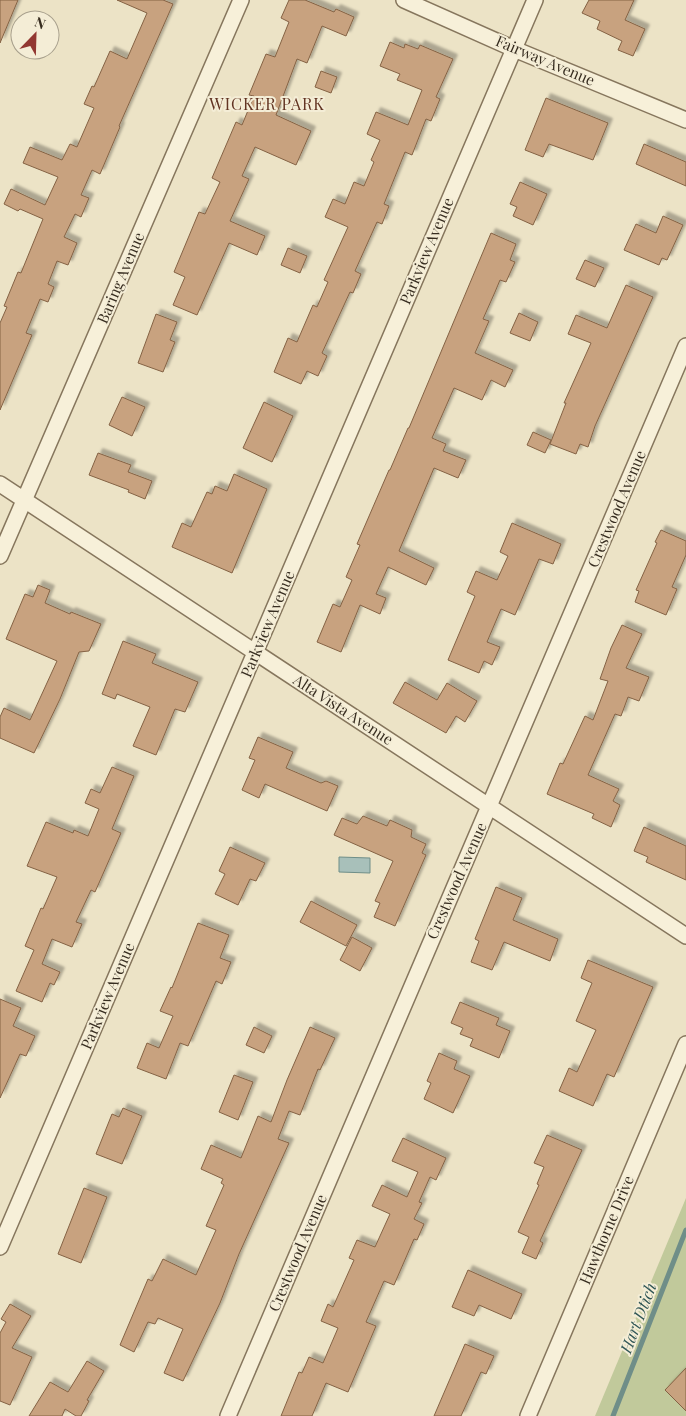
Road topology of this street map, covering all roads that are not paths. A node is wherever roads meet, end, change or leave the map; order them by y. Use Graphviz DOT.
graph roads {
  1 [pos="241,0"];
  2 [pos="404,0"];
  3 [pos="535,0"];
  4 [pos="514,49"];
  5 [pos="686,120"];
  6 [pos="686,346"];
  7 [pos="0,484"];
  8 [pos="24,501"];
  9 [pos="0,556"];
  10 [pos="255,652"];
  11 [pos="490,806"];
  12 [pos="686,936"];
  13 [pos="686,1044"];
  14 [pos="0,1247"];
  15 [pos="228,1416"];
  16 [pos="528,1416"];
  1 -- 8 [label="street, Baring Avenue"];
  2 -- 4 [label="street, Fairway Avenue"];
  3 -- 4 [label="street, Parkview Avenue"];
  4 -- 5 [label="street, Fairway Avenue"];
  4 -- 10 [label="street, Parkview Avenue"];
  6 -- 11 [label="street, Crestwood Avenue"];
  7 -- 8 [label="street, Alta Vista Avenue"];
  8 -- 9 [label="street, Baring Avenue"];
  8 -- 10 [label="street, Alta Vista Avenue"];
  10 -- 11 [label="street, Alta Vista Avenue"];
  10 -- 14 [label="street, Parkview Avenue"];
  11 -- 12 [label="street, Alta Vista Avenue"];
  11 -- 15 [label="street, Crestwood Avenue"];
  13 -- 16 [label="street, Hawthorne Drive"];
}
